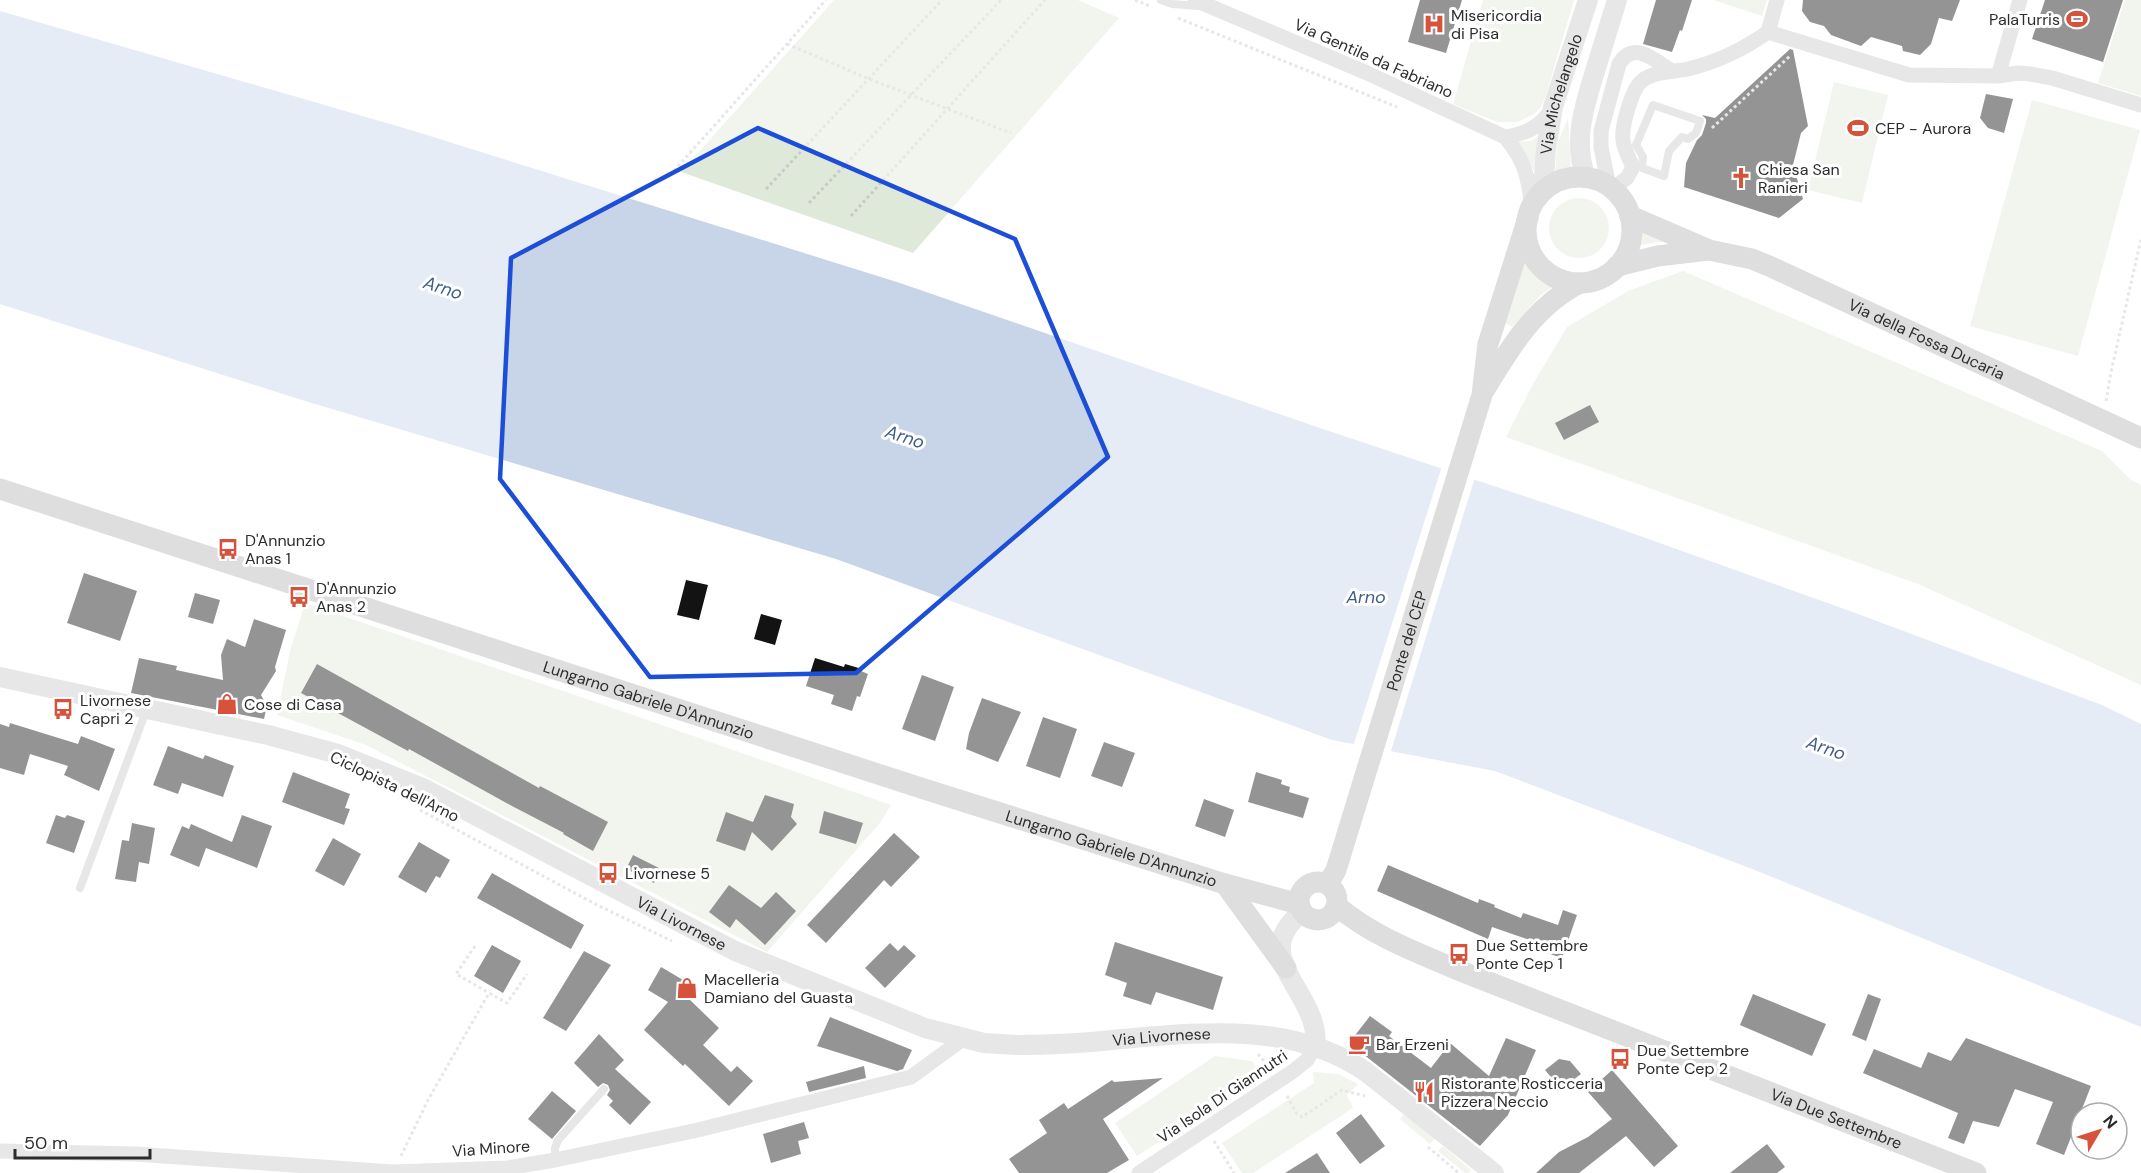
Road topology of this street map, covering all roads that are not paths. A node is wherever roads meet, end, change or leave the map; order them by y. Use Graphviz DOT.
graph roads {
  1 [pos="1161,0"];
  2 [pos="1195,0"];
  3 [pos="1588,0"];
  4 [pos="1617,0"];
  5 [pos="1777,0"];
  6 [pos="2020,0"];
  7 [pos="1215,8"];
  8 [pos="1768,32"];
  9 [pos="1672,71"];
  10 [pos="1998,76"];
  11 [pos="2141,105"];
  12 [pos="1553,107"];
  13 [pos="1698,125"];
  14 [pos="1505,137"];
  15 [pos="1586,178"];
  16 [pos="1611,188"];
  17 [pos="1534,205"];
  18 [pos="1630,216"];
  19 [pos="1709,250"];
  20 [pos="1617,266"];
  21 [pos="1580,283"];
  22 [pos="1482,395"];
  23 [pos="2141,438"];
  24 [pos="0,489"];
  25 [pos="0,677"];
  26 [pos="147,710"];
  27 [pos="1225,884"];
  28 [pos="1328,884"];
  29 [pos="80,888"];
  30 [pos="1337,906"];
  31 [pos="1300,908"];
  32 [pos="1286,968"];
  33 [pos="963,1039"];
  34 [pos="1315,1046"];
  35 [pos="604,1089"];
  36 [pos="0,1151"];
  37 [pos="555,1160"];
  38 [pos="1142,1172"];
  39 [pos="1494,1173"];
  40 [pos="1976,1173"];
  1 -- 7 [label="lane"];
  2 -- 7 [label="street, Via Gentile da Fabriano"];
  3 -- 12 [label="street, Via Michelangelo"];
  4 -- 15 [label="street, Via Michelangelo"];
  5 -- 8 [label="street"];
  6 -- 10 [label="street"];
  7 -- 14 [label="street, Via Gentile da Fabriano"];
  8 -- 9 [label="street"];
  8 -- 10 [label="street"];
  9 -- 16 [label="street"];
  9 -- 16 [label="street"];
  10 -- 11 [label="street"];
  12 -- 14 [label="street"];
  12 -- 17 [label="street, Via Michelangelo"];
  13 -- 13 [label="lane"];
  14 -- 17 [label="street"];
  15 -- 16 [label="main road"];
  15 -- 17 [label="main road"];
  16 -- 18 [label="main road"];
  17 -- 21 [label="main road"];
  17 -- 22 [label="main road, Ponte del CEP"];
  18 -- 19 [label="main road, Via della Fossa Ducaria"];
  18 -- 20 [label="main road"];
  19 -- 20 [label="main road, Via della Fossa Ducaria"];
  19 -- 23 [label="main road, Via della Fossa Ducaria"];
  20 -- 21 [label="main road"];
  21 -- 22 [label="main road, Ponte del CEP"];
  22 -- 28 [label="main road, Ponte del CEP"];
  24 -- 27 [label="main road, Lungarno Gabriele D'Annunzio"];
  25 -- 26 [label="street, Via Livornese"];
  26 -- 29 [label="lane"];
  26 -- 33 [label="street, Via Livornese"];
  27 -- 31 [label="main road, Lungarno Gabriele D'Annunzio"];
  27 -- 32 [label="main road"];
  28 -- 30 [label="main road"];
  28 -- 31 [label="main road"];
  30 -- 31 [label="main road"];
  30 -- 40 [label="main road, Via Due Settembre"];
  31 -- 32 [label="street"];
  32 -- 34 [label="street"];
  33 -- 34 [label="street, Via Livornese"];
  33 -- 37 [label="street, Via Minore"];
  34 -- 38 [label="street, Via Isola Di Giannutri"];
  34 -- 39 [label="street, Via Livornese"];
  35 -- 37 [label="lane"];
  36 -- 37 [label="street, Via Minore"];
}
